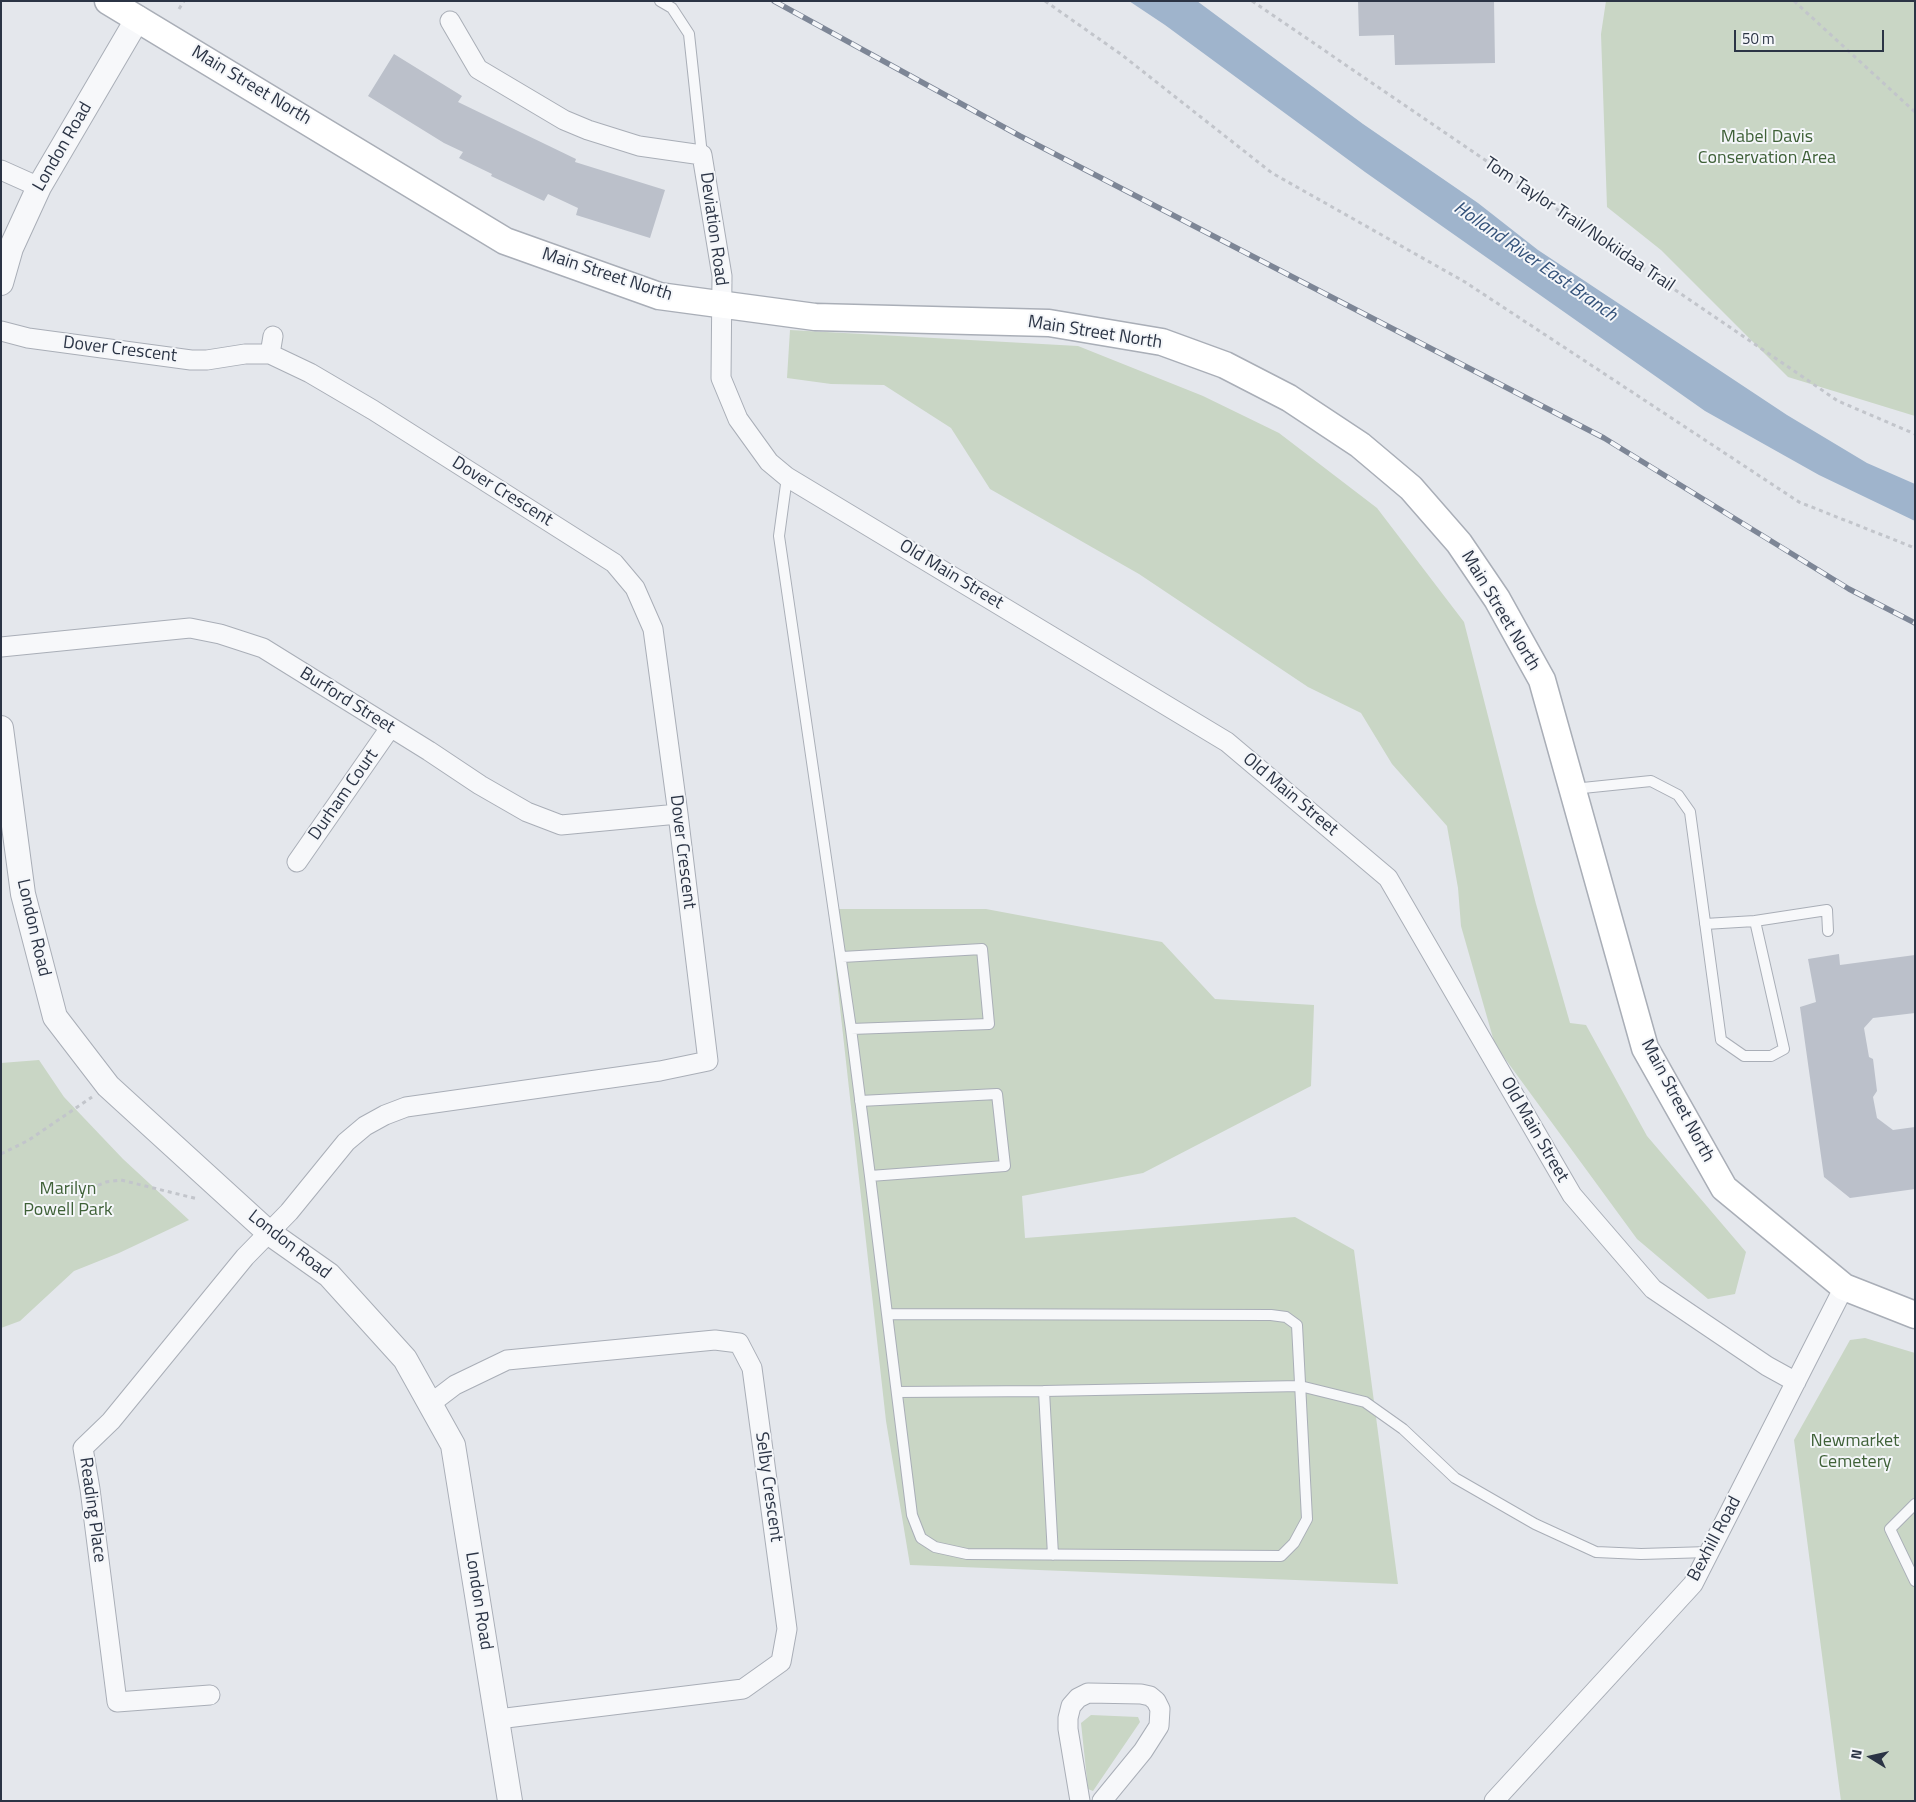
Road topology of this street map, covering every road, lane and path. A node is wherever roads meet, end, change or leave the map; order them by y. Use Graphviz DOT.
graph roads {
  1 [pos="108,1"];
  2 [pos="184,1"];
  3 [pos="660,1"];
  4 [pos="1045,1"];
  5 [pos="1252,1"];
  6 [pos="1794,1"];
  7 [pos="179,9"];
  8 [pos="138,18"];
  9 [pos="450,20"];
  10 [pos="1915,112"];
  11 [pos="702,155"];
  12 [pos="1,170"];
  13 [pos="39,187"];
  14 [pos="1,283"];
  15 [pos="722,304"];
  16 [pos="1,331"];
  17 [pos="1915,434"];
  18 [pos="787,477"];
  19 [pos="1915,548"];
  20 [pos="1,647"];
  21 [pos="1,728"];
  22 [pos="390,728"];
  23 [pos="1572,789"];
  24 [pos="678,814"];
  25 [pos="297,862"];
  26 [pos="1755,921"];
  27 [pos="1705,924"];
  28 [pos="1828,931"];
  29 [pos="842,957"];
  30 [pos="852,1029"];
  31 [pos="108,1086"];
  32 [pos="860,1101"];
  33 [pos="1,1154"];
  34 [pos="870,1176"];
  35 [pos="76,1195"];
  36 [pos="204,1200"];
  37 [pos="268,1232"];
  38 [pos="1844,1287"];
  39 [pos="887,1314"];
  40 [pos="1915,1315"];
  41 [pos="1796,1382"];
  42 [pos="1300,1386"];
  43 [pos="1044,1391"];
  44 [pos="897,1392"];
  45 [pos="430,1404"];
  46 [pos="1915,1504"];
  47 [pos="1709,1552"];
  48 [pos="1053,1554"];
  49 [pos="1915,1581"];
  50 [pos="210,1695"];
  51 [pos="498,1719"];
  52 [pos="510,1801"];
  53 [pos="1080,1801"];
  54 [pos="1102,1801"];
  55 [pos="1494,1801"];
  1 -- 8 [label="main road, Main Street North"];
  2 -- 7 [label="path"];
  3 -- 11 [label="lane"];
  4 -- 19 [label="path"];
  5 -- 17 [label="path, Tom Taylor Trail/Nokiidaa Trail"];
  6 -- 10 [label="path"];
  8 -- 13 [label="street, London Road"];
  8 -- 15 [label="main road, Main Street North"];
  9 -- 11 [label="street"];
  11 -- 15 [label="street, Deviation Road"];
  12 -- 13 [label="street"];
  13 -- 14 [label="street, London Road"];
  15 -- 18 [label="street, Old Main Street"];
  15 -- 23 [label="main road, Main Street North"];
  16 -- 24 [label="street, Dover Crescent"];
  18 -- 29 [label="lane"];
  18 -- 41 [label="street, Old Main Street"];
  20 -- 22 [label="street, Burford Street"];
  21 -- 31 [label="street, London Road"];
  22 -- 24 [label="street, Burford Street"];
  22 -- 25 [label="street, Durham Court"];
  23 -- 27 [label="lane"];
  23 -- 38 [label="main road, Main Street North"];
  24 -- 37 [label="street, Dover Crescent"];
  26 -- 27 [label="lane"];
  26 -- 27 [label="lane"];
  26 -- 28 [label="lane"];
  29 -- 30 [label="lane"];
  29 -- 30 [label="lane"];
  30 -- 32 [label="lane"];
  31 -- 33 [label="path"];
  31 -- 37 [label="street, London Road"];
  32 -- 34 [label="lane"];
  32 -- 34 [label="lane"];
  34 -- 39 [label="lane"];
  35 -- 36 [label="path"];
  37 -- 45 [label="street, London Road"];
  37 -- 50 [label="street, Reading Place"];
  38 -- 40 [label="main road, Main Street North"];
  38 -- 41 [label="street, Bexhill Road"];
  39 -- 42 [label="lane"];
  39 -- 44 [label="lane"];
  41 -- 47 [label="street, Bexhill Road"];
  42 -- 43 [label="lane"];
  42 -- 47 [label="lane"];
  42 -- 48 [label="lane"];
  43 -- 44 [label="lane"];
  43 -- 48 [label="lane"];
  44 -- 48 [label="lane"];
  45 -- 51 [label="street, London Road"];
  45 -- 51 [label="street, Selby Crescent"];
  46 -- 49 [label="lane"];
  47 -- 55 [label="street, Bexhill Road"];
  51 -- 52 [label="street, London Road"];
  53 -- 54 [label="street"];
}
